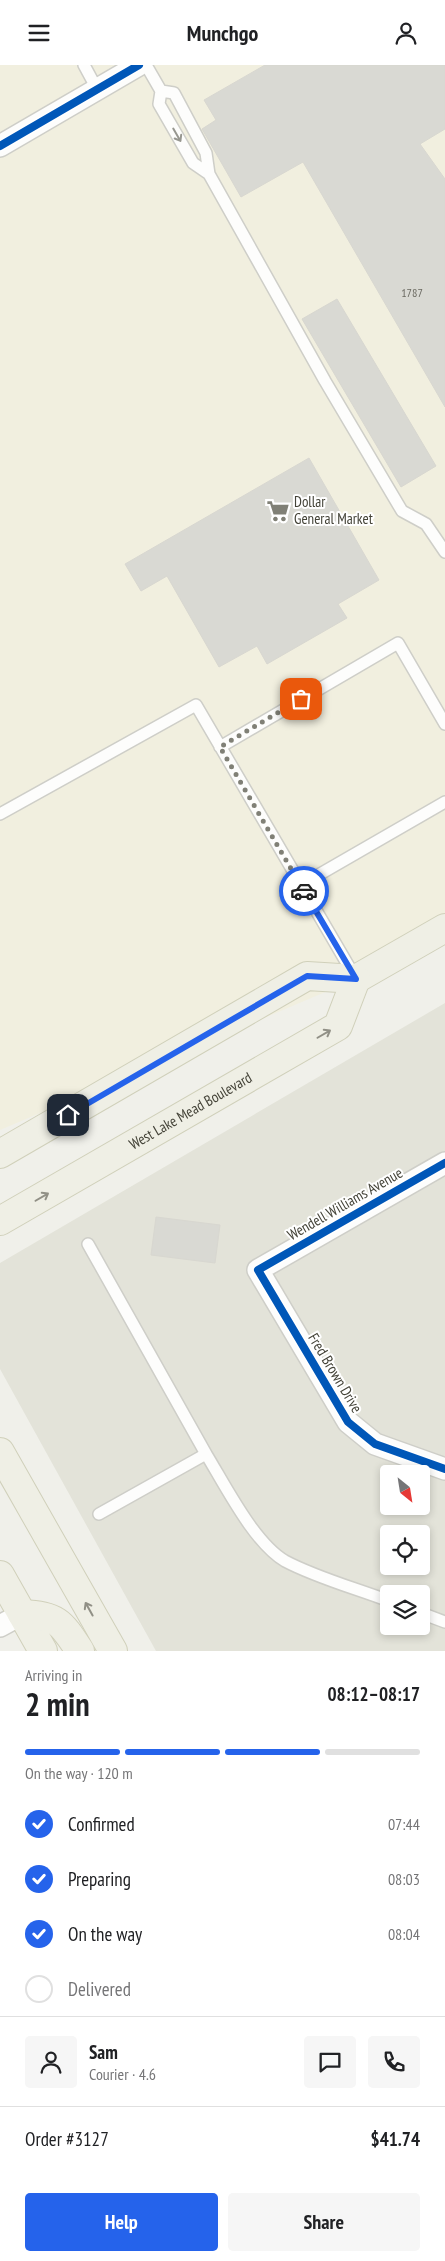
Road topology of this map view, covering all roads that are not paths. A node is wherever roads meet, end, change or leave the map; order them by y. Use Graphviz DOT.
graph roads {
  1 [pos="84,65"];
  2 [pos="139,65"];
  3 [pos="146,65"];
  4 [pos="97,89"];
  5 [pos="161,91"];
  6 [pos="0,146"];
  7 [pos="209,174"];
  8 [pos="445,552"];
  9 [pos="445,725"];
  10 [pos="220,747"];
  11 [pos="445,803"];
  12 [pos="0,814"];
  13 [pos="301,885"];
  14 [pos="445,928"];
  15 [pos="356,979"];
  16 [pos="2,1149"];
  17 [pos="445,1163"];
  18 [pos="0,1221"];
  19 [pos="88,1244"];
  20 [pos="258,1270"];
  21 [pos="0,1452"];
  22 [pos="206,1454"];
  23 [pos="445,1469"];
  24 [pos="99,1514"];
  25 [pos="0,1575"];
  26 [pos="380,1598"];
  27 [pos="430,1616"];
  28 [pos="11,1620"];
  29 [pos="445,1622"];
  30 [pos="44,1651"];
  31 [pos="80,1651"];
  32 [pos="112,1651"];
  1 -- 4 [label="lane"];
  2 -- 4 [label="street"];
  3 -- 5 [label="lane"];
  4 -- 6 [label="street"];
  5 -- 7 [label="lane, one-way"];
  5 -- 7 [label="lane"];
  7 -- 8 [label="lane"];
  9 -- 10 [label="lane"];
  10 -- 12 [label="lane"];
  10 -- 13 [label="lane"];
  11 -- 13 [label="lane"];
  13 -- 15 [label="lane"];
  14 -- 15 [label="main road"];
  15 -- 16 [label="main road"];
  18 -- 15 [label="main road, West Lake Mead Boulevard, one-way"];
  17 -- 20 [label="street, Wendell Williams Avenue"];
  19 -- 22 [label="lane"];
  20 -- 23 [label="street, Fred Brown Drive"];
  32 -- 21 [label="main road, one-way"];
  22 -- 24 [label="lane"];
  22 -- 26 [label="lane"];
  25 -- 28 [label="main road"];
  27 -- 29 [label="lane"];
  28 -- 30 [label="main road"];
  28 -- 31 [label="main road"];
}
